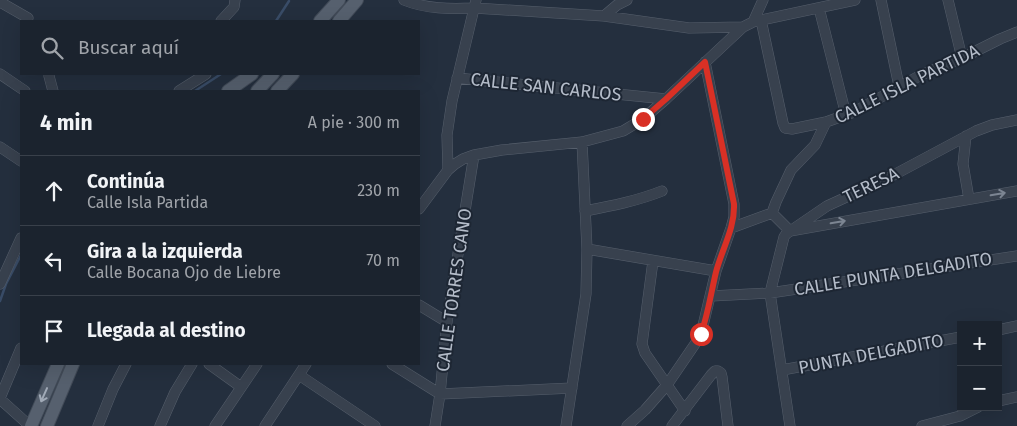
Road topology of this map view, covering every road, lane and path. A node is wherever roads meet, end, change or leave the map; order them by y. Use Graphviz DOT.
graph roads {
  1 [pos="235,0"];
  2 [pos="339,0"];
  3 [pos="358,0"];
  4 [pos="404,0"];
  5 [pos="627,0"];
  6 [pos="763,0"];
  7 [pos="855,0"];
  8 [pos="881,0"];
  9 [pos="948,0"];
  10 [pos="0,2"];
  11 [pos="475,4"];
  12 [pos="819,8"];
  13 [pos="604,16"];
  14 [pos="28,18"];
  15 [pos="222,20"];
  16 [pos="321,20"];
  17 [pos="340,20"];
  18 [pos="757,21"];
  19 [pos="743,27"];
  20 [pos="1017,32"];
  21 [pos="962,58"];
  22 [pos="705,62"];
  23 [pos="0,74"];
  24 [pos="204,75"];
  25 [pos="251,75"];
  26 [pos="272,75"];
  27 [pos="292,75"];
  28 [pos="49,76"];
  29 [pos="456,78"];
  30 [pos="899,86"];
  31 [pos="24,90"];
  32 [pos="53,90"];
  33 [pos="181,90"];
  34 [pos="229,90"];
  35 [pos="258,90"];
  36 [pos="278,90"];
  37 [pos="666,99"];
  38 [pos="846,115"];
  39 [pos="1017,120"];
  40 [pos="826,122"];
  41 [pos="966,136"];
  42 [pos="582,142"];
  43 [pos="950,145"];
  44 [pos="0,146"];
  45 [pos="474,155"];
  46 [pos="20,160"];
  47 [pos="964,164"];
  48 [pos="448,170"];
  49 [pos="662,191"];
  50 [pos="1017,194"];
  51 [pos="969,199"];
  52 [pos="420,208"];
  53 [pos="585,212"];
  54 [pos="772,213"];
  55 [pos="731,228"];
  56 [pos="790,231"];
  57 [pos="20,240"];
  58 [pos="587,250"];
  59 [pos="1017,256"];
  60 [pos="653,261"];
  61 [pos="716,271"];
  62 [pos="0,284"];
  63 [pos="770,293"];
  64 [pos="711,296"];
  65 [pos="420,306"];
  66 [pos="447,322"];
  67 [pos="1017,326"];
  68 [pos="1002,329"];
  69 [pos="957,338"];
  70 [pos="20,350"];
  71 [pos="58,365"];
  72 [pos="73,365"];
  73 [pos="125,365"];
  74 [pos="191,365"];
  75 [pos="210,365"];
  76 [pos="256,365"];
  77 [pos="305,365"];
  78 [pos="394,365"];
  79 [pos="782,370"];
  80 [pos="298,375"];
  81 [pos="667,385"];
  82 [pos="241,387"];
  83 [pos="572,388"];
  84 [pos="440,394"];
  85 [pos="1017,397"];
  86 [pos="0,399"];
  87 [pos="1002,400"];
  88 [pos="684,411"];
  89 [pos="970,411"];
  90 [pos="31,426"];
  91 [pos="47,426"];
  92 [pos="98,426"];
  93 [pos="160,426"];
  94 [pos="215,426"];
  95 [pos="266,426"];
  96 [pos="374,426"];
  97 [pos="435,426"];
  98 [pos="566,426"];
  99 [pos="627,426"];
  100 [pos="672,426"];
  101 [pos="728,426"];
  102 [pos="790,426"];
  103 [pos="922,426"];
  1 -- 15 [label="street"];
  2 -- 16 [label="main road"];
  3 -- 17 [label="main road"];
  4 -- 11 [label="street"];
  5 -- 13 [label="street"];
  6 -- 18 [label="street"];
  7 -- 12 [label="street"];
  8 -- 30 [label="street"];
  9 -- 21 [label="street"];
  10 -- 14 [label="street"];
  11 -- 13 [label="street"];
  11 -- 29 [label="street"];
  12 -- 18 [label="street"];
  12 -- 38 [label="street"];
  13 -- 19 [label="street"];
  18 -- 19 [label="street"];
  18 -- 40 [label="street, CALLE ISLA PARTIDA"];
  19 -- 22 [label="street"];
  20 -- 21 [label="street, CALLE ISLA PARTIDA"];
  21 -- 30 [label="street, CALLE ISLA PARTIDA"];
  22 -- 37 [label="street"];
  22 -- 55 [label="street"];
  23 -- 31 [label="street"];
  24 -- 33 [label="street"];
  25 -- 34 [label="main road"];
  26 -- 35 [label="main road"];
  27 -- 36 [label="main road"];
  28 -- 32 [label="street"];
  29 -- 37 [label="street, CALLE SAN CARLOS"];
  29 -- 48 [label="street"];
  30 -- 38 [label="street, CALLE ISLA PARTIDA"];
  37 -- 42 [label="street"];
  38 -- 40 [label="street, CALLE ISLA PARTIDA"];
  39 -- 41 [label="street, TERESA"];
  40 -- 54 [label="street"];
  41 -- 43 [label="street, TERESA"];
  41 -- 47 [label="street"];
  42 -- 45 [label="street"];
  42 -- 53 [label="street"];
  43 -- 47 [label="street"];
  43 -- 56 [label="street, TERESA"];
  44 -- 46 [label="street"];
  45 -- 48 [label="street"];
  45 -- 66 [label="street, CALLE TORRES CANO"];
  47 -- 51 [label="street"];
  48 -- 52 [label="street"];
  49 -- 53 [label="street"];
  51 -- 50 [label="street, one-way"];
  56 -- 51 [label="street, one-way"];
  53 -- 58 [label="street"];
  54 -- 55 [label="street"];
  54 -- 56 [label="street"];
  55 -- 61 [label="street"];
  56 -- 63 [label="street"];
  57 -- 62 [label="street"];
  58 -- 60 [label="street"];
  58 -- 83 [label="street"];
  59 -- 63 [label="street, CALLE PUNTA DELGADITO"];
  60 -- 61 [label="street"];
  60 -- 81 [label="street"];
  61 -- 64 [label="street"];
  63 -- 64 [label="street"];
  63 -- 79 [label="street"];
  64 -- 81 [label="street"];
  65 -- 66 [label="street"];
  66 -- 84 [label="street, CALLE TORRES CANO"];
  67 -- 68 [label="street"];
  69 -- 79 [label="street, PUNTA DELGADITO"];
  70 -- 86 [label="street"];
  71 -- 90 [label="main road, one-way"];
  72 -- 91 [label="main road"];
  73 -- 92 [label="street"];
  74 -- 93 [label="street"];
  75 -- 82 [label="street"];
  76 -- 82 [label="street"];
  77 -- 80 [label="street"];
  78 -- 84 [label="street"];
  79 -- 102 [label="street"];
  80 -- 95 [label="street"];
  80 -- 96 [label="street"];
  81 -- 88 [label="street"];
  81 -- 99 [label="street"];
  82 -- 94 [label="street"];
  83 -- 84 [label="street"];
  83 -- 98 [label="street"];
  84 -- 97 [label="street, CALLE TORRES CANO"];
  85 -- 87 [label="street"];
  86 -- 90 [label="street"];
  88 -- 100 [label="street"];
  88 -- 101 [label="street"];
  89 -- 103 [label="street"];
}
